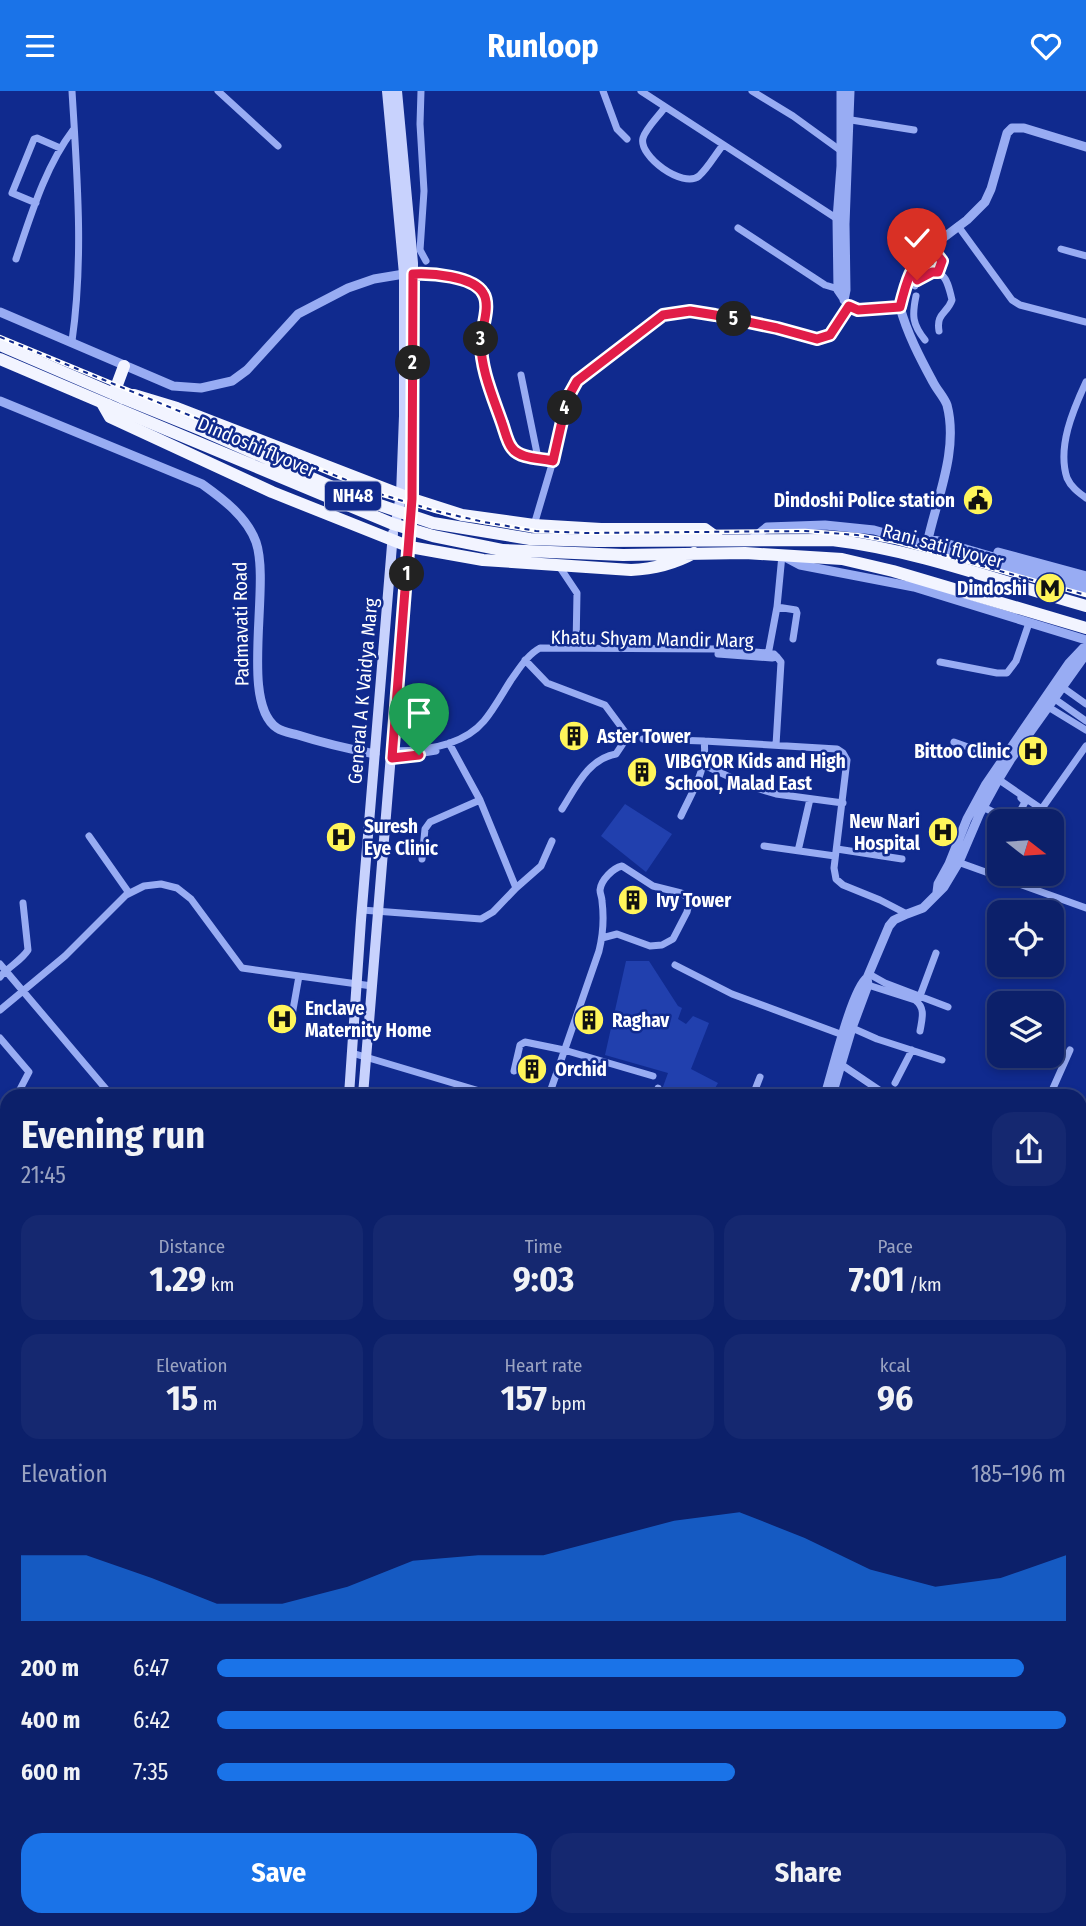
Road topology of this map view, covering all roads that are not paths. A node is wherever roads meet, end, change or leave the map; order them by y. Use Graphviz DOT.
graph roads {
  1 [pos="72,91"];
  2 [pos="219,91"];
  3 [pos="387,91"];
  4 [pos="397,91"];
  5 [pos="421,91"];
  6 [pos="603,91"];
  7 [pos="641,91"];
  8 [pos="752,91"];
  9 [pos="841,91"];
  10 [pos="850,91"];
  11 [pos="665,107"];
  12 [pos="845,119"];
  13 [pos="74,129"];
  14 [pos="914,130"];
  15 [pos="627,139"];
  16 [pos="723,145"];
  17 [pos="278,146"];
  18 [pos="1086,147"];
  19 [pos="60,148"];
  20 [pos="844,153"];
  21 [pos="36,203"];
  22 [pos="841,221"];
  23 [pos="958,226"];
  24 [pos="738,228"];
  25 [pos="931,247"];
  26 [pos="1061,249"];
  27 [pos="1086,255"];
  28 [pos="16,258"];
  29 [pos="426,261"];
  30 [pos="938,272"];
  31 [pos="408,274"];
  32 [pos="915,286"];
  33 [pos="916,296"];
  34 [pos="844,297"];
  35 [pos="900,307"];
  36 [pos="914,307"];
  37 [pos="0,312"];
  38 [pos="1086,322"];
  39 [pos="925,340"];
  40 [pos="72,341"];
  41 [pos="0,345"];
  42 [pos="915,346"];
  43 [pos="0,359"];
  44 [pos="124,366"];
  45 [pos="521,375"];
  46 [pos="1086,382"];
  47 [pos="113,399"];
  48 [pos="0,401"];
  49 [pos="538,458"];
  50 [pos="553,461"];
  51 [pos="317,462"];
  52 [pos="407,497"];
  53 [pos="1086,498"];
  54 [pos="300,503"];
  55 [pos="534,525"];
  56 [pos="928,538"];
  57 [pos="392,540"];
  58 [pos="720,540"];
  59 [pos="410,547"];
  60 [pos="748,547"];
  61 [pos="694,554"];
  62 [pos="785,556"];
  63 [pos="559,566"];
  64 [pos="1086,576"];
  65 [pos="1086,584"];
  66 [pos="1086,590"];
  67 [pos="1086,606"];
  68 [pos="777,607"];
  69 [pos="1029,623"];
  70 [pos="1086,628"];
  71 [pos="793,639"];
  72 [pos="1086,642"];
  73 [pos="576,647"];
  74 [pos="585,650"];
  75 [pos="1086,654"];
  76 [pos="767,655"];
  77 [pos="526,661"];
  78 [pos="940,662"];
  79 [pos="1072,665"];
  80 [pos="1059,685"];
  81 [pos="1051,696"];
  82 [pos="1086,704"];
  83 [pos="1045,705"];
  84 [pos="1086,721"];
  85 [pos="1086,730"];
  86 [pos="1021,738"];
  87 [pos="643,739"];
  88 [pos="704,741"];
  89 [pos="954,742"];
  90 [pos="450,745"];
  91 [pos="776,745"];
  92 [pos="1086,746"];
  93 [pos="375,754"];
  94 [pos="393,755"];
  95 [pos="1003,759"];
  96 [pos="704,765"];
  97 [pos="994,779"];
  98 [pos="810,799"];
  99 [pos="480,800"];
  100 [pos="843,803"];
  101 [pos="562,809"];
  102 [pos="978,809"];
  103 [pos="1021,809"];
  104 [pos="987,812"];
  105 [pos="681,816"];
  106 [pos="89,836"];
  107 [pos="552,841"];
  108 [pos="764,845"];
  109 [pos="798,851"];
  110 [pos="836,853"];
  111 [pos="422,859"];
  112 [pos="902,859"];
  113 [pos="955,861"];
  114 [pos="516,888"];
  115 [pos="129,893"];
  116 [pos="23,902"];
  117 [pos="1086,908"];
  118 [pos="362,910"];
  119 [pos="378,912"];
  120 [pos="907,914"];
  121 [pos="602,938"];
  122 [pos="936,953"];
  123 [pos="675,965"];
  124 [pos="3,967"];
  125 [pos="299,976"];
  126 [pos="0,977"];
  127 [pos="868,979"];
  128 [pos="356,984"];
  129 [pos="372,986"];
  130 [pos="23,990"];
  131 [pos="920,996"];
  132 [pos="948,1007"];
  133 [pos="0,1010"];
  134 [pos="291,1021"];
  135 [pos="847,1030"];
  136 [pos="920,1031"];
  137 [pos="0,1038"];
  138 [pos="564,1050"];
  139 [pos="912,1050"];
  140 [pos="1070,1050"];
  141 [pos="352,1053"];
  142 [pos="366,1056"];
  143 [pos="942,1060"];
  144 [pos="839,1063"];
  145 [pos="514,1072"];
  146 [pos="653,1076"];
  147 [pos="760,1077"];
  148 [pos="895,1083"];
  149 [pos="20,1089"];
  150 [pos="106,1089"];
  151 [pos="349,1089"];
  152 [pos="363,1089"];
  153 [pos="473,1089"];
  154 [pos="551,1089"];
  155 [pos="756,1089"];
  156 [pos="828,1089"];
  157 [pos="833,1089"];
  158 [pos="873,1089"];
  159 [pos="1053,1089"];
  1 -- 13 [label="street"];
  2 -- 17 [label="street"];
  3 -- 31 [label="main road"];
  4 -- 31 [label="main road"];
  5 -- 29 [label="street"];
  6 -- 15 [label="street"];
  7 -- 11 [label="street"];
  8 -- 20 [label="street"];
  9 -- 12 [label="street"];
  10 -- 12 [label="street"];
  11 -- 16 [label="street"];
  11 -- 16 [label="street"];
  12 -- 14 [label="street"];
  12 -- 20 [label="street"];
  13 -- 19 [label="street"];
  13 -- 40 [label="street"];
  16 -- 22 [label="street"];
  18 -- 23 [label="street"];
  19 -- 21 [label="street"];
  19 -- 21 [label="street"];
  20 -- 22 [label="street"];
  21 -- 28 [label="street"];
  22 -- 34 [label="street"];
  23 -- 25 [label="street"];
  23 -- 38 [label="street"];
  24 -- 34 [label="street"];
  25 -- 30 [label="street"];
  25 -- 35 [label="street"];
  26 -- 27 [label="street"];
  30 -- 32 [label="street"];
  30 -- 39 [label="street"];
  31 -- 44 [label="street"];
  31 -- 49 [label="street"];
  31 -- 52 [label="main road"];
  33 -- 36 [label="street"];
  34 -- 35 [label="street"];
  34 -- 50 [label="street"];
  35 -- 36 [label="street"];
  35 -- 42 [label="street"];
  36 -- 39 [label="street"];
  37 -- 40 [label="street"];
  39 -- 42 [label="street"];
  40 -- 44 [label="street"];
  41 -- 47 [label="highway, NH48"];
  42 -- 56 [label="street"];
  43 -- 47 [label="highway, NH48"];
  44 -- 47 [label="highway"];
  45 -- 49 [label="street"];
  46 -- 53 [label="street"];
  47 -- 51 [label="highway"];
  47 -- 54 [label="highway"];
  47 -- 58 [label="highway, Dindoshi flyover / NH48, bridge"];
  47 -- 61 [label="highway, Dindoshi flyover / NH48, bridge"];
  48 -- 93 [label="street, Padmavati Road"];
  49 -- 50 [label="street"];
  50 -- 55 [label="street"];
  51 -- 52 [label="highway"];
  51 -- 54 [label="highway"];
  52 -- 55 [label="highway"];
  52 -- 57 [label="main road, General A K Vaidya Marg"];
  52 -- 59 [label="main road, General A K Vaidya Marg"];
  54 -- 57 [label="highway"];
  55 -- 58 [label="highway"];
  56 -- 60 [label="street"];
  56 -- 64 [label="street"];
  56 -- 65 [label="street"];
  56 -- 66 [label="street"];
  57 -- 59 [label="highway"];
  57 -- 93 [label="main road, General A K Vaidya Marg"];
  58 -- 60 [label="highway, NH48"];
  59 -- 63 [label="highway"];
  59 -- 94 [label="main road, General A K Vaidya Marg"];
  60 -- 61 [label="highway, NH48"];
  60 -- 62 [label="highway, NH48"];
  60 -- 67 [label="highway, Rani sati flyover / NH48"];
  61 -- 63 [label="highway"];
  62 -- 68 [label="street"];
  62 -- 69 [label="street"];
  62 -- 70 [label="highway, Rani sati flyover / NH48"];
  63 -- 73 [label="street"];
  68 -- 71 [label="street"];
  68 -- 76 [label="street"];
  69 -- 72 [label="street"];
  69 -- 78 [label="street"];
  72 -- 79 [label="street"];
  73 -- 74 [label="street, Khatu Shyam Mandir Marg"];
  73 -- 77 [label="street, Khatu Shyam Mandir Marg"];
  74 -- 76 [label="street, Khatu Shyam Mandir Marg"];
  74 -- 77 [label="street, Khatu Shyam Mandir Marg"];
  75 -- 79 [label="street"];
  76 -- 91 [label="street, Khatu Shyam Mandir Marg"];
  77 -- 90 [label="street, Khatu Shyam Mandir Marg"];
  77 -- 101 [label="street"];
  79 -- 80 [label="street"];
  80 -- 81 [label="street"];
  80 -- 82 [label="street"];
  81 -- 83 [label="street"];
  81 -- 84 [label="street"];
  83 -- 85 [label="street"];
  83 -- 86 [label="street"];
  86 -- 95 [label="street"];
  86 -- 97 [label="street"];
  87 -- 88 [label="street"];
  88 -- 91 [label="street"];
  88 -- 96 [label="street"];
  89 -- 95 [label="street"];
  90 -- 94 [label="street, Khatu Shyam Mandir Marg"];
  90 -- 99 [label="street"];
  91 -- 100 [label="street"];
  92 -- 97 [label="street"];
  93 -- 118 [label="main road, General A K Vaidya Marg"];
  94 -- 119 [label="main road, General A K Vaidya Marg"];
  95 -- 97 [label="street"];
  96 -- 98 [label="street"];
  96 -- 105 [label="street"];
  97 -- 102 [label="street"];
  97 -- 103 [label="street"];
  98 -- 100 [label="street"];
  98 -- 109 [label="street"];
  99 -- 111 [label="street"];
  99 -- 114 [label="street"];
  100 -- 110 [label="street"];
  102 -- 104 [label="street"];
  102 -- 113 [label="street"];
  106 -- 115 [label="street"];
  107 -- 114 [label="street"];
  108 -- 109 [label="street"];
  109 -- 110 [label="street"];
  110 -- 112 [label="street"];
  110 -- 120 [label="street"];
  113 -- 117 [label="street"];
  113 -- 120 [label="street"];
  114 -- 119 [label="street"];
  115 -- 125 [label="street"];
  115 -- 130 [label="street"];
  116 -- 124 [label="street"];
  118 -- 119 [label="street"];
  118 -- 128 [label="main road, General A K Vaidya Marg"];
  119 -- 129 [label="main road, General A K Vaidya Marg"];
  120 -- 127 [label="street"];
  121 -- 121 [label="street"];
  121 -- 138 [label="street"];
  122 -- 131 [label="street"];
  123 -- 135 [label="street"];
  124 -- 126 [label="street"];
  124 -- 130 [label="street"];
  125 -- 128 [label="street"];
  125 -- 134 [label="street"];
  127 -- 131 [label="street"];
  127 -- 135 [label="street"];
  127 -- 136 [label="street"];
  128 -- 129 [label="street"];
  128 -- 141 [label="main road, General A K Vaidya Marg"];
  129 -- 142 [label="main road, General A K Vaidya Marg"];
  130 -- 133 [label="street"];
  130 -- 150 [label="street"];
  131 -- 132 [label="street"];
  135 -- 139 [label="street"];
  135 -- 144 [label="street"];
  137 -- 149 [label="street"];
  138 -- 145 [label="street"];
  138 -- 146 [label="street"];
  138 -- 154 [label="street"];
  139 -- 143 [label="street"];
  139 -- 148 [label="street"];
  140 -- 159 [label="street"];
  141 -- 142 [label="street"];
  141 -- 151 [label="main road, General A K Vaidya Marg"];
  142 -- 152 [label="main road, General A K Vaidya Marg"];
  142 -- 153 [label="street"];
  144 -- 156 [label="street"];
  144 -- 157 [label="street"];
  144 -- 158 [label="street"];
  147 -- 155 [label="street"];
}
